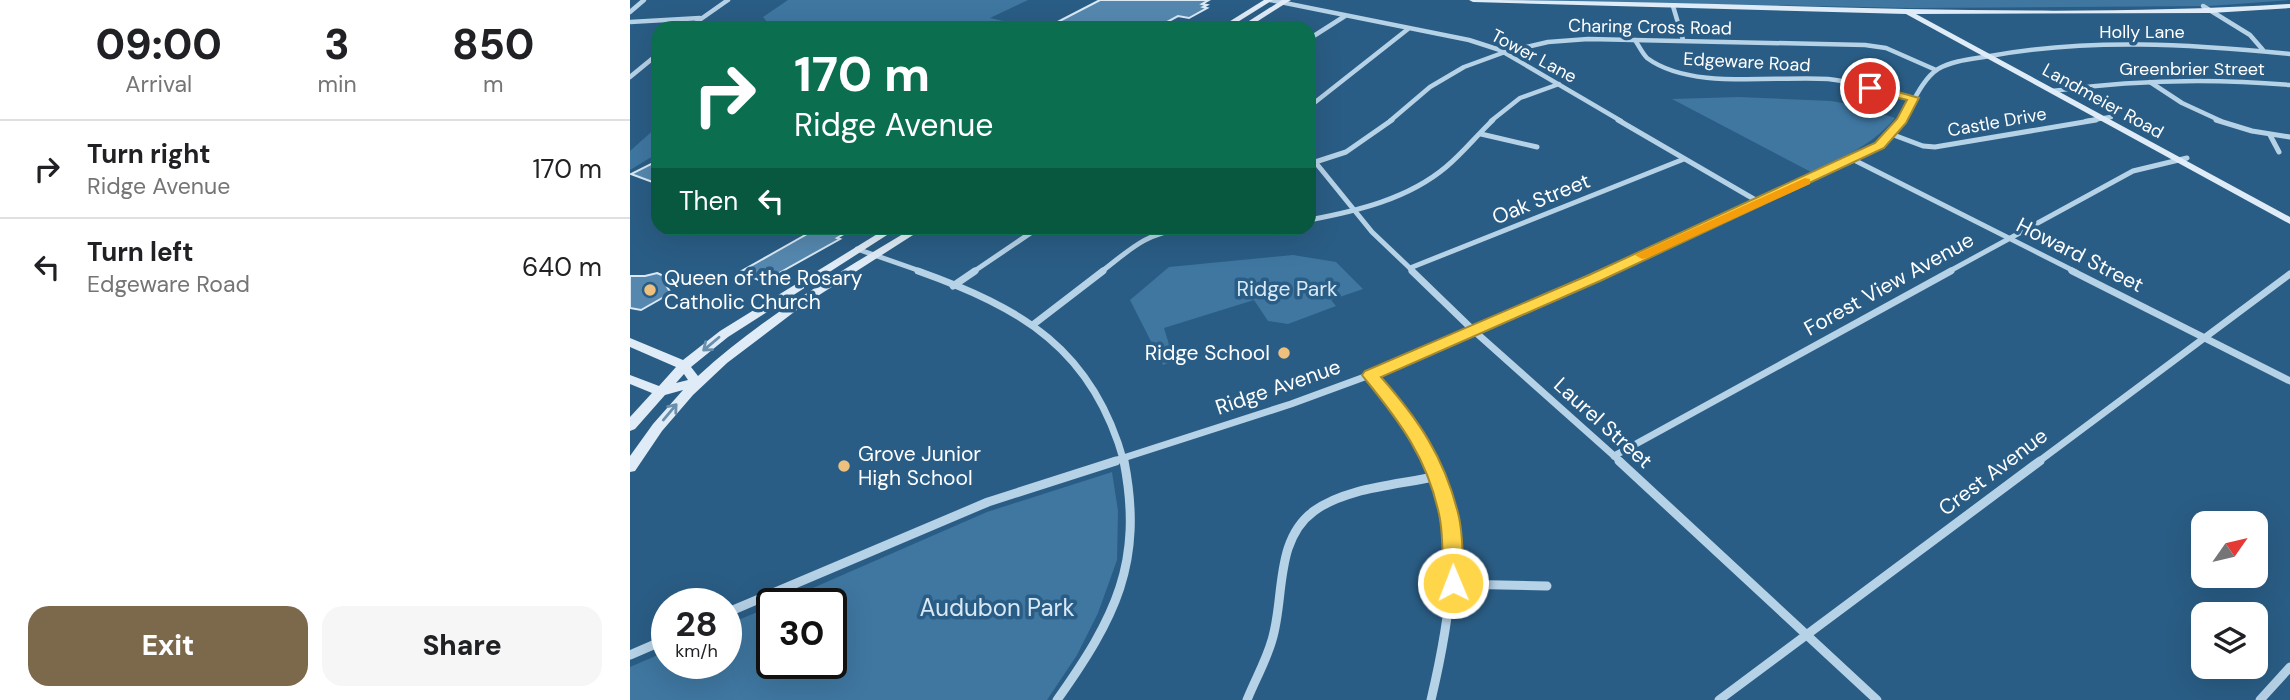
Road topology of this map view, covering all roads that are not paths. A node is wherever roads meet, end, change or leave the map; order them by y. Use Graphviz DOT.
graph roads {
  1 [pos="643,0"];
  2 [pos="728,0"];
  3 [pos="1270,0"];
  4 [pos="1473,0"];
  5 [pos="1513,0"];
  6 [pos="1285,1"];
  7 [pos="2290,3"];
  8 [pos="1673,6"];
  9 [pos="2207,8"];
  10 [pos="1911,10"];
  11 [pos="630,12"];
  12 [pos="1346,16"];
  13 [pos="700,18"];
  14 [pos="696,21"];
  15 [pos="1235,21"];
  16 [pos="1252,21"];
  17 [pos="630,22"];
  18 [pos="1408,29"];
  19 [pos="1316,35"];
  20 [pos="1635,40"];
  21 [pos="1683,40"];
  22 [pos="2263,50"];
  23 [pos="1507,54"];
  24 [pos="2290,54"];
  25 [pos="1991,55"];
  26 [pos="651,60"];
  27 [pos="1936,69"];
  28 [pos="630,77"];
  29 [pos="2149,82"];
  30 [pos="1559,84"];
  31 [pos="2290,85"];
  32 [pos="2056,90"];
  33 [pos="1913,98"];
  34 [pos="1316,101"];
  35 [pos="2107,118"];
  36 [pos="1481,134"];
  37 [pos="1891,134"];
  38 [pos="2270,135"];
  39 [pos="2290,137"];
  40 [pos="1537,147"];
  41 [pos="2279,152"];
  42 [pos="1684,159"];
  43 [pos="2183,159"];
  44 [pos="1854,160"];
  45 [pos="1316,163"];
  46 [pos="1316,167"];
  47 [pos="1759,202"];
  48 [pos="1354,211"];
  49 [pos="2290,215"];
  50 [pos="1316,219"];
  51 [pos="2290,221"];
  52 [pos="880,235"];
  53 [pos="908,235"];
  54 [pos="1028,235"];
  55 [pos="1152,235"];
  56 [pos="2008,238"];
  57 [pos="857,249"];
  58 [pos="874,256"];
  59 [pos="1410,268"];
  60 [pos="2290,274"];
  61 [pos="953,286"];
  62 [pos="1034,324"];
  63 [pos="1473,330"];
  64 [pos="2204,337"];
  65 [pos="630,342"];
  66 [pos="684,366"];
  67 [pos="1370,375"];
  68 [pos="630,379"];
  69 [pos="2290,381"];
  70 [pos="696,382"];
  71 [pos="661,392"];
  72 [pos="630,426"];
  73 [pos="1614,456"];
  74 [pos="1122,458"];
  75 [pos="630,467"];
  76 [pos="1438,476"];
  77 [pos="1453,583"];
  78 [pos="1548,586"];
  79 [pos="742,606"];
  80 [pos="1806,634"];
  81 [pos="651,646"];
  82 [pos="630,655"];
  83 [pos="2290,667"];
  84 [pos="1057,700"];
  85 [pos="1247,700"];
  86 [pos="1431,700"];
  87 [pos="1719,700"];
  88 [pos="1877,700"];
  89 [pos="2260,700"];
  1 -- 11 [label="street"];
  2 -- 13 [label="street"];
  3 -- 6 [label="street, Tower Lane"];
  3 -- 15 [label="street"];
  4 -- 8 [label="main road"];
  5 -- 10 [label="street"];
  6 -- 12 [label="street, Tower Lane"];
  6 -- 16 [label="street"];
  7 -- 9 [label="street"];
  8 -- 10 [label="main road"];
  8 -- 21 [label="street, Edgeware Road"];
  9 -- 10 [label="street"];
  9 -- 22 [label="street"];
  10 -- 25 [label="street, Landmeier Road"];
  12 -- 18 [label="street, Tower Lane"];
  12 -- 19 [label="street"];
  13 -- 14 [label="street"];
  13 -- 17 [label="street"];
  18 -- 23 [label="street, Tower Lane"];
  18 -- 34 [label="street"];
  20 -- 21 [label="street, Charing Cross Road"];
  20 -- 23 [label="street, Charing Cross Road"];
  20 -- 33 [label="street, Edgeware Road"];
  21 -- 27 [label="street, Charing Cross Road"];
  22 -- 24 [label="street, Holly Lane"];
  22 -- 25 [label="street, Holly Lane"];
  23 -- 30 [label="street, Tower Lane"];
  23 -- 45 [label="street, Charing Cross Road"];
  25 -- 27 [label="street"];
  25 -- 32 [label="street, Landmeier Road"];
  26 -- 28 [label="street"];
  27 -- 33 [label="street, Ridge Avenue"];
  29 -- 31 [label="street, Greenbrier Street"];
  29 -- 32 [label="street, Greenbrier Street"];
  29 -- 38 [label="street"];
  30 -- 36 [label="street"];
  30 -- 42 [label="street, Tower Lane"];
  32 -- 35 [label="street, Landmeier Road"];
  33 -- 37 [label="street, Ridge Avenue"];
  35 -- 37 [label="street, Castle Drive"];
  35 -- 43 [label="street, Landmeier Road"];
  36 -- 40 [label="street"];
  36 -- 48 [label="street"];
  37 -- 44 [label="street, Ridge Avenue"];
  38 -- 39 [label="street"];
  38 -- 41 [label="street"];
  42 -- 47 [label="street, Tower Lane"];
  42 -- 59 [label="street, Oak Street"];
  43 -- 49 [label="street, Landmeier Road"];
  43 -- 51 [label="street, Landmeier Road"];
  43 -- 56 [label="street, Forest View Avenue"];
  44 -- 47 [label="street, Ridge Avenue"];
  44 -- 56 [label="street, Howard Street"];
  46 -- 48 [label="street, Laurel Street"];
  47 -- 63 [label="street, Ridge Avenue"];
  48 -- 50 [label="street"];
  48 -- 59 [label="street, Laurel Street"];
  52 -- 57 [label="street"];
  53 -- 58 [label="main road"];
  54 -- 61 [label="street"];
  55 -- 62 [label="street"];
  56 -- 64 [label="street, Howard Street"];
  56 -- 73 [label="street, Forest View Avenue"];
  57 -- 58 [label="street"];
  57 -- 66 [label="street, one-way"];
  58 -- 61 [label="street"];
  58 -- 70 [label="street"];
  59 -- 63 [label="street, Laurel Street"];
  60 -- 64 [label="street, Crest Avenue"];
  61 -- 62 [label="street"];
  62 -- 74 [label="street"];
  63 -- 67 [label="street, Ridge Avenue"];
  63 -- 73 [label="street, Laurel Street"];
  64 -- 69 [label="street, Howard Street"];
  64 -- 80 [label="street, Crest Avenue"];
  65 -- 66 [label="street"];
  66 -- 70 [label="street"];
  66 -- 71 [label="street"];
  67 -- 74 [label="street, Ridge Avenue"];
  67 -- 76 [label="street"];
  68 -- 71 [label="street"];
  70 -- 71 [label="street"];
  75 -- 70 [label="street, one-way"];
  71 -- 72 [label="street"];
  73 -- 80 [label="street, Laurel Street"];
  74 -- 79 [label="street, Ridge Avenue"];
  74 -- 84 [label="street"];
  76 -- 77 [label="street"];
  76 -- 85 [label="street"];
  77 -- 78 [label="street"];
  77 -- 86 [label="street"];
  80 -- 87 [label="street, Crest Avenue"];
  80 -- 88 [label="street, Laurel Street"];
  81 -- 82 [label="street"];
  83 -- 89 [label="street"];
}
